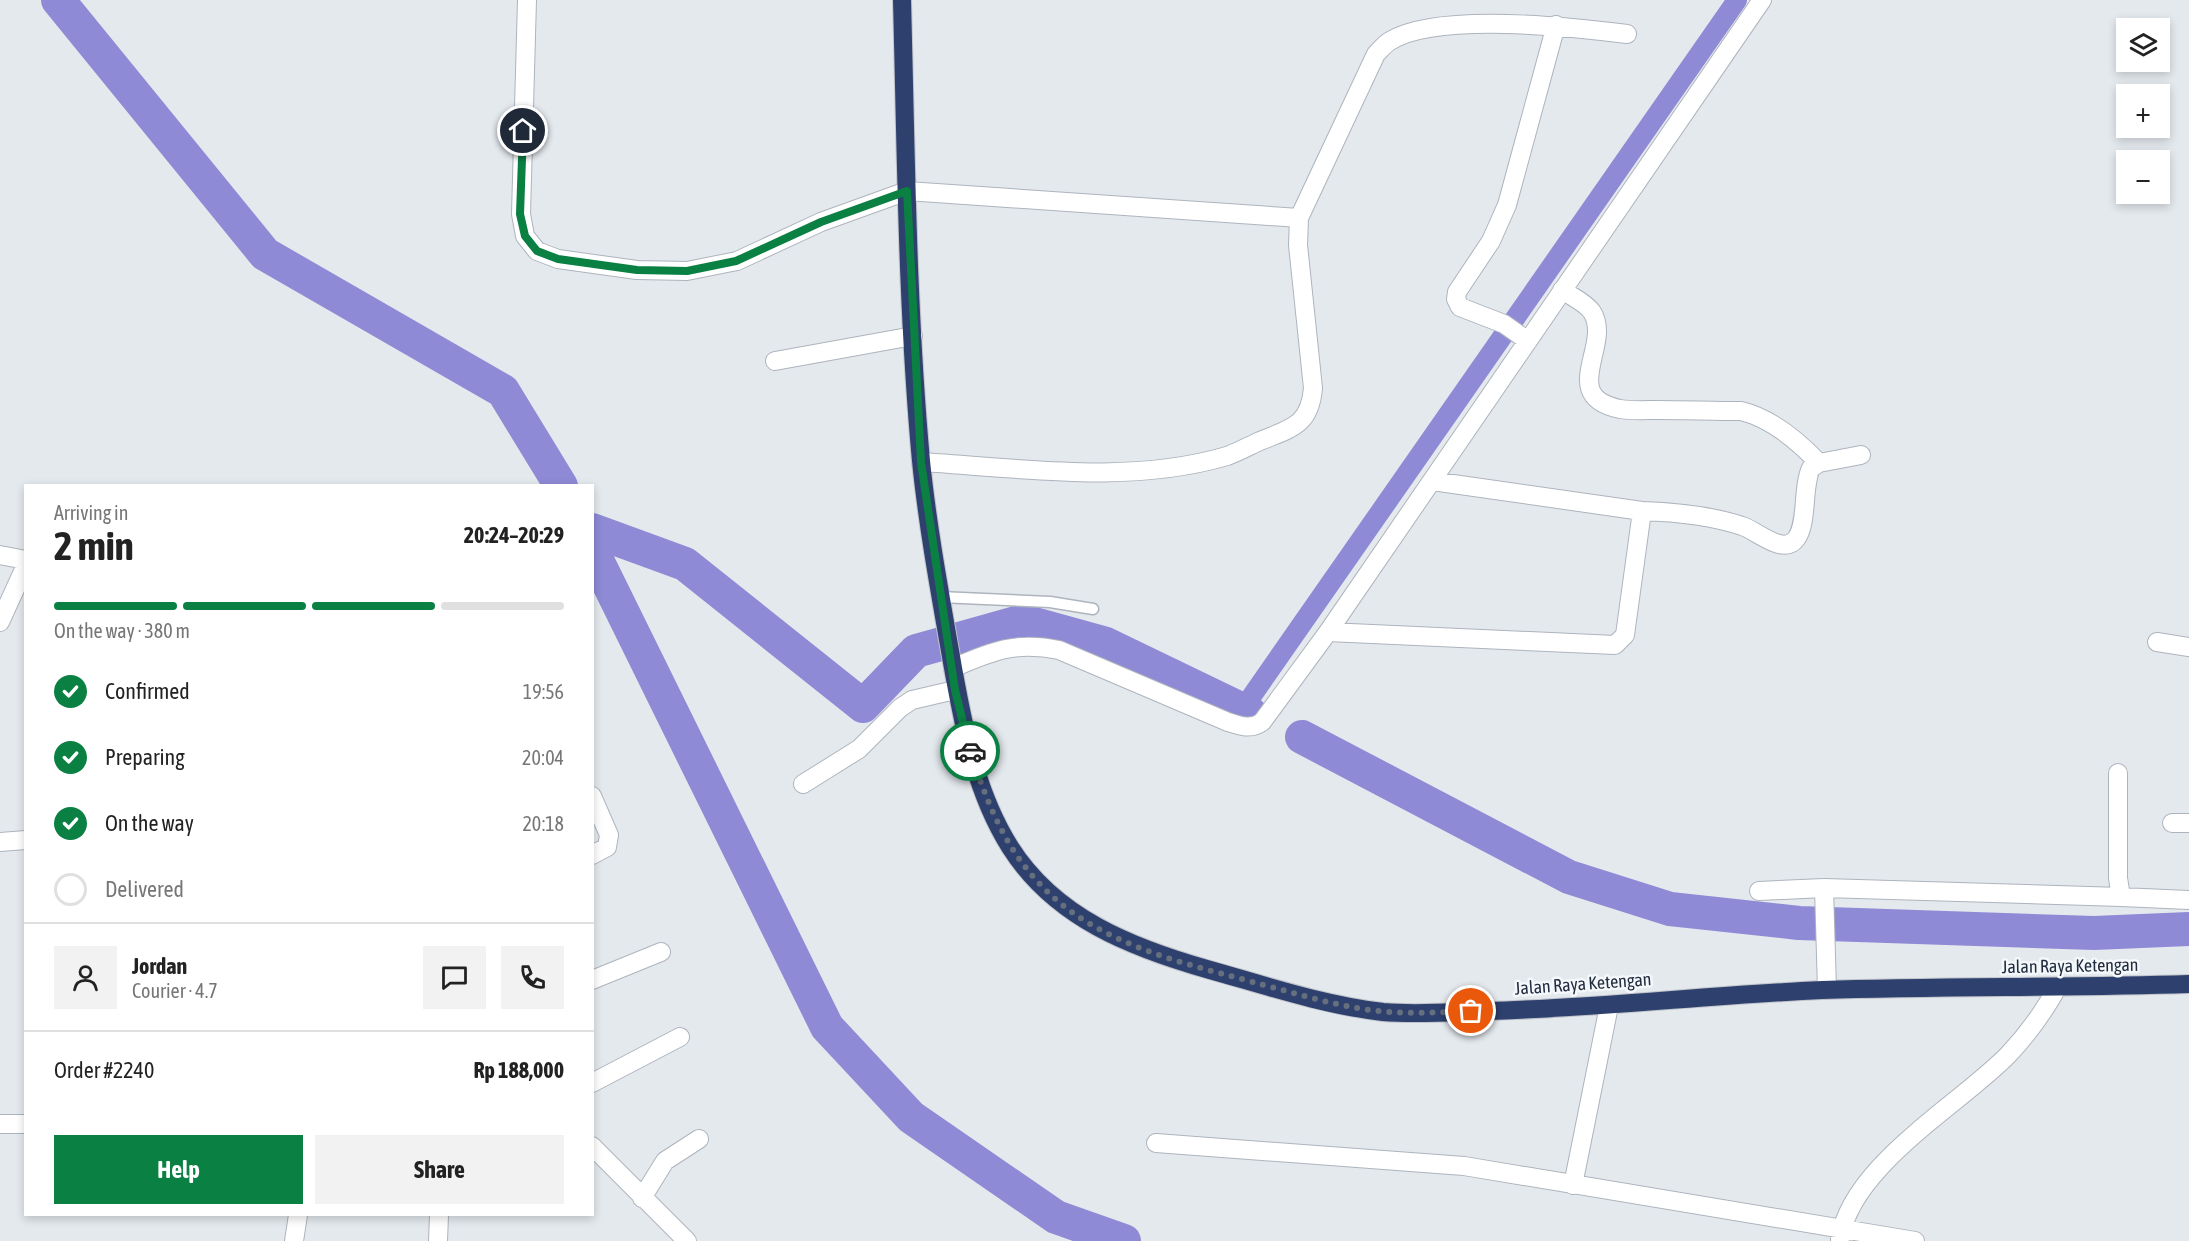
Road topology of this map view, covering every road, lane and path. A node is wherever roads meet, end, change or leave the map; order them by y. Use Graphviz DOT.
graph roads {
  1 [pos="527,0"];
  2 [pos="902,0"];
  3 [pos="1762,0"];
  4 [pos="1556,25"];
  5 [pos="1627,34"];
  6 [pos="907,191"];
  7 [pos="1299,218"];
  8 [pos="1563,290"];
  9 [pos="913,336"];
  10 [pos="1525,338"];
  11 [pos="775,361"];
  12 [pos="1861,455"];
  13 [pos="921,462"];
  14 [pos="1820,463"];
  15 [pos="1432,481"];
  16 [pos="1642,511"];
  17 [pos="0,555"];
  18 [pos="24,560"];
  19 [pos="24,569"];
  20 [pos="940,597"];
  21 [pos="1094,609"];
  22 [pos="0,622"];
  23 [pos="1328,633"];
  24 [pos="2157,642"];
  25 [pos="2189,647"];
  26 [pos="952,663"];
  27 [pos="955,690"];
  28 [pos="2118,773"];
  29 [pos="803,784"];
  30 [pos="594,801"];
  31 [pos="24,840"];
  32 [pos="0,842"];
  33 [pos="594,854"];
  34 [pos="1824,888"];
  35 [pos="1759,891"];
  36 [pos="2121,897"];
  37 [pos="2189,900"];
  38 [pos="661,952"];
  39 [pos="594,979"];
  40 [pos="2189,984"];
  41 [pos="2057,988"];
  42 [pos="1827,990"];
  43 [pos="1609,1006"];
  44 [pos="680,1037"];
  45 [pos="594,1082"];
  46 [pos="0,1124"];
  47 [pos="24,1124"];
  48 [pos="699,1139"];
  49 [pos="1156,1143"];
  50 [pos="594,1148"];
  51 [pos="1573,1185"];
  52 [pos="647,1190"];
  53 [pos="298,1216"];
  54 [pos="439,1216"];
  55 [pos="1841,1236"];
  56 [pos="294,1241"];
  57 [pos="438,1241"];
  58 [pos="687,1241"];
  59 [pos="1915,1241"];
  1 -- 6 [label="street"];
  2 -- 6 [label="highway, Jalan Raya Ketengan"];
  3 -- 8 [label="street"];
  4 -- 5 [label="street"];
  4 -- 7 [label="street"];
  4 -- 10 [label="street"];
  6 -- 7 [label="street"];
  6 -- 9 [label="highway, Jalan Raya Ketengan"];
  7 -- 13 [label="street"];
  8 -- 10 [label="street"];
  8 -- 14 [label="street"];
  9 -- 11 [label="street"];
  9 -- 13 [label="highway, Jalan Raya Ketengan"];
  10 -- 15 [label="street"];
  12 -- 14 [label="street"];
  13 -- 20 [label="highway, Jalan Raya Ketengan"];
  14 -- 16 [label="street"];
  15 -- 16 [label="street"];
  15 -- 23 [label="street"];
  16 -- 23 [label="street"];
  17 -- 18 [label="street"];
  19 -- 22 [label="street"];
  20 -- 21 [label="lane"];
  20 -- 26 [label="highway, Jalan Raya Ketengan"];
  23 -- 26 [label="street"];
  24 -- 25 [label="street"];
  26 -- 27 [label="highway, Jalan Raya Ketengan"];
  27 -- 29 [label="street"];
  27 -- 43 [label="highway, Jalan Raya Ketengan"];
  28 -- 36 [label="street"];
  30 -- 33 [label="street"];
  31 -- 32 [label="street"];
  34 -- 35 [label="street"];
  34 -- 36 [label="street"];
  34 -- 42 [label="street"];
  36 -- 37 [label="street"];
  38 -- 39 [label="street"];
  40 -- 41 [label="highway, Jalan Raya Ketengan"];
  41 -- 42 [label="highway, Jalan Raya Ketengan"];
  41 -- 55 [label="street"];
  42 -- 43 [label="highway, Jalan Raya Ketengan"];
  43 -- 51 [label="street"];
  44 -- 45 [label="street"];
  46 -- 47 [label="street"];
  48 -- 52 [label="street"];
  49 -- 51 [label="street"];
  50 -- 52 [label="street"];
  51 -- 55 [label="street"];
  52 -- 58 [label="street"];
  53 -- 56 [label="street"];
  54 -- 57 [label="street"];
  55 -- 59 [label="street"];
}
